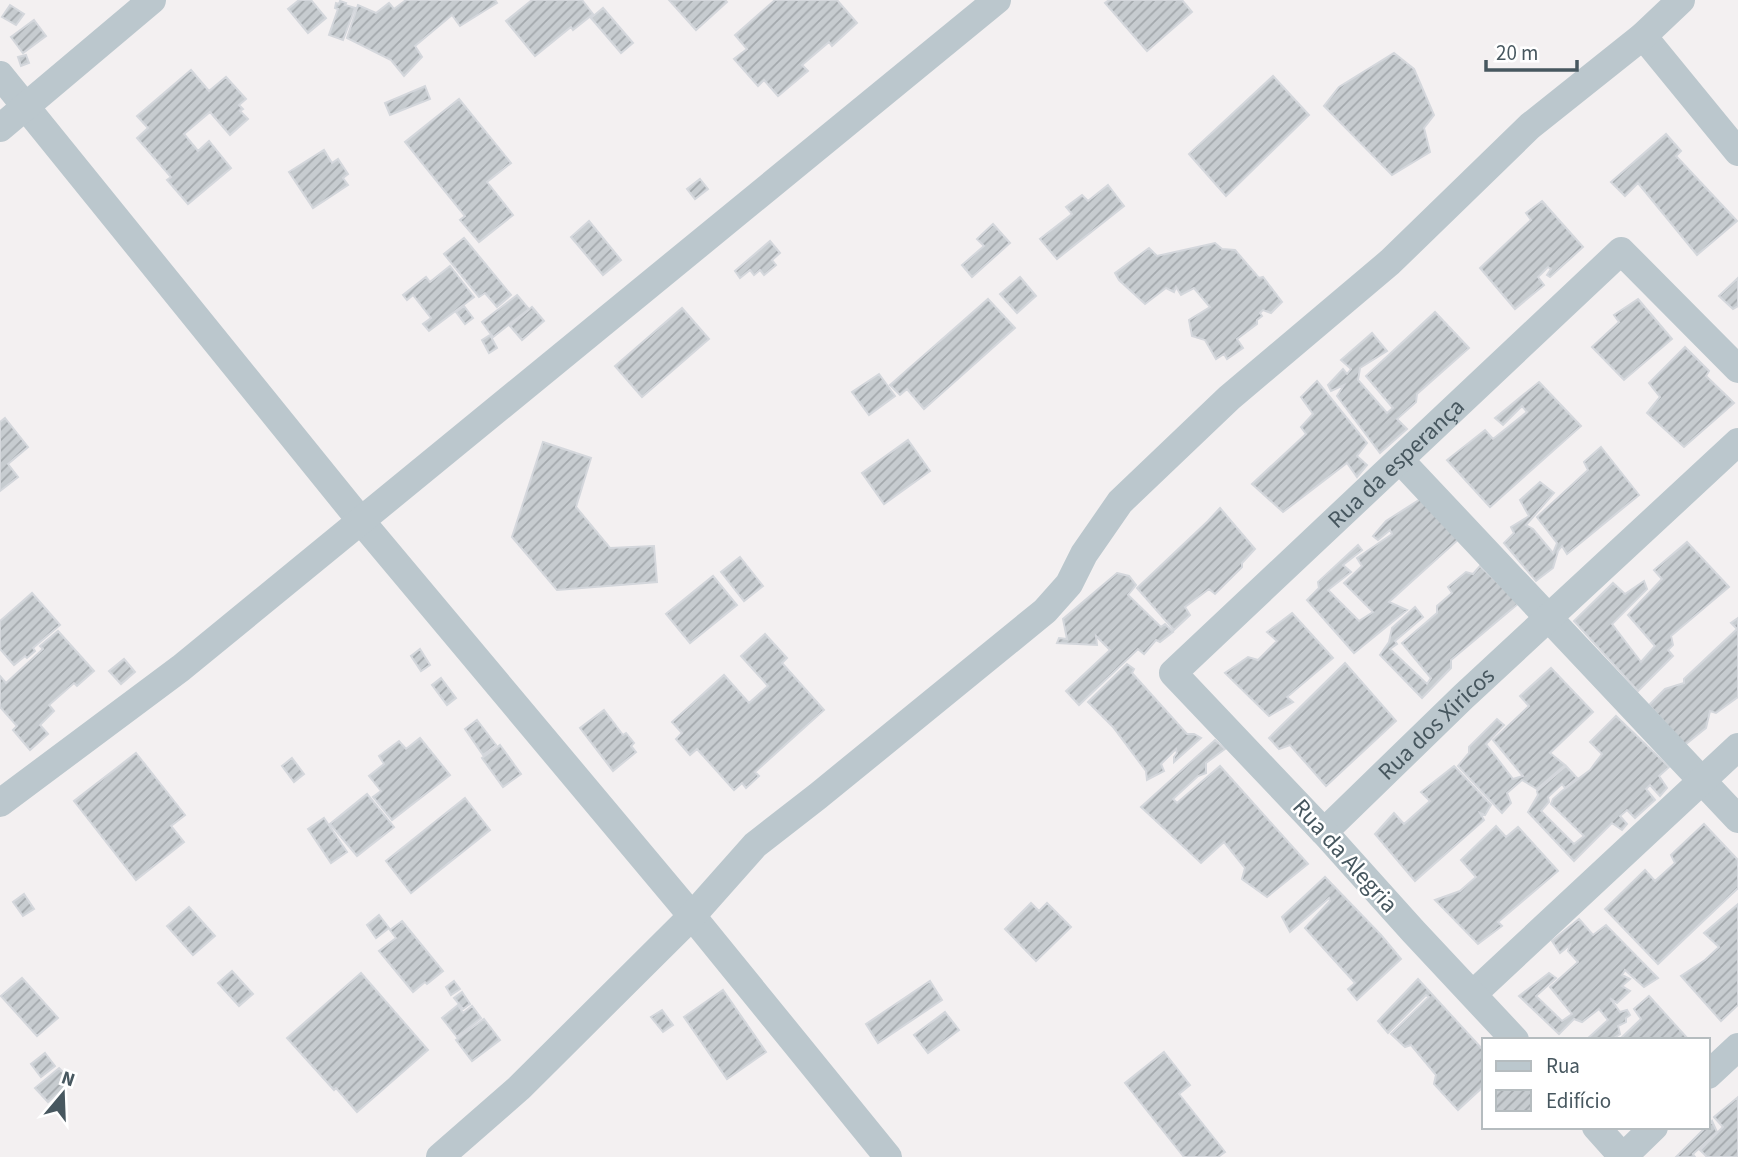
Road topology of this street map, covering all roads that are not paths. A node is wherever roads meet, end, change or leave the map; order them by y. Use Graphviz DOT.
graph roads {
  1 [pos="152,0"];
  2 [pos="997,0"];
  3 [pos="1681,0"];
  4 [pos="1643,36"];
  5 [pos="0,75"];
  6 [pos="25,107"];
  7 [pos="0,128"];
  8 [pos="1738,152"];
  9 [pos="1738,369"];
  10 [pos="1738,442"];
  11 [pos="1400,460"];
  12 [pos="361,522"];
  13 [pos="1550,618"];
  14 [pos="1172,673"];
  15 [pos="1738,747"];
  16 [pos="1702,782"];
  17 [pos="0,803"];
  18 [pos="1738,818"];
  19 [pos="1324,832"];
  20 [pos="692,916"];
  21 [pos="1473,994"];
  22 [pos="1513,1038"];
  23 [pos="1738,1047"];
  24 [pos="1710,1073"];
  25 [pos="1598,1129"];
  26 [pos="1652,1129"];
  27 [pos="440,1157"];
  28 [pos="888,1157"];
  29 [pos="1623,1157"];
  1 -- 6 [label="street"];
  2 -- 12 [label="street"];
  3 -- 4 [label="street"];
  4 -- 8 [label="street"];
  4 -- 20 [label="street"];
  5 -- 6 [label="street"];
  6 -- 7 [label="street"];
  6 -- 12 [label="street"];
  9 -- 11 [label="street, Rua da esperança"];
  10 -- 13 [label="street, Rua dos Xiricos"];
  11 -- 13 [label="street"];
  11 -- 14 [label="street, Rua da esperança"];
  12 -- 17 [label="street"];
  12 -- 20 [label="street"];
  13 -- 16 [label="street"];
  13 -- 19 [label="street, Rua dos Xiricos"];
  14 -- 19 [label="street, Rua da Alegria"];
  15 -- 16 [label="street"];
  16 -- 18 [label="street"];
  16 -- 21 [label="street"];
  19 -- 21 [label="street, Rua da Alegria"];
  20 -- 27 [label="street"];
  20 -- 28 [label="street"];
  21 -- 22 [label="street, Rua da Alegria"];
  23 -- 24 [label="street"];
  25 -- 29 [label="street"];
  26 -- 29 [label="street"];
}
